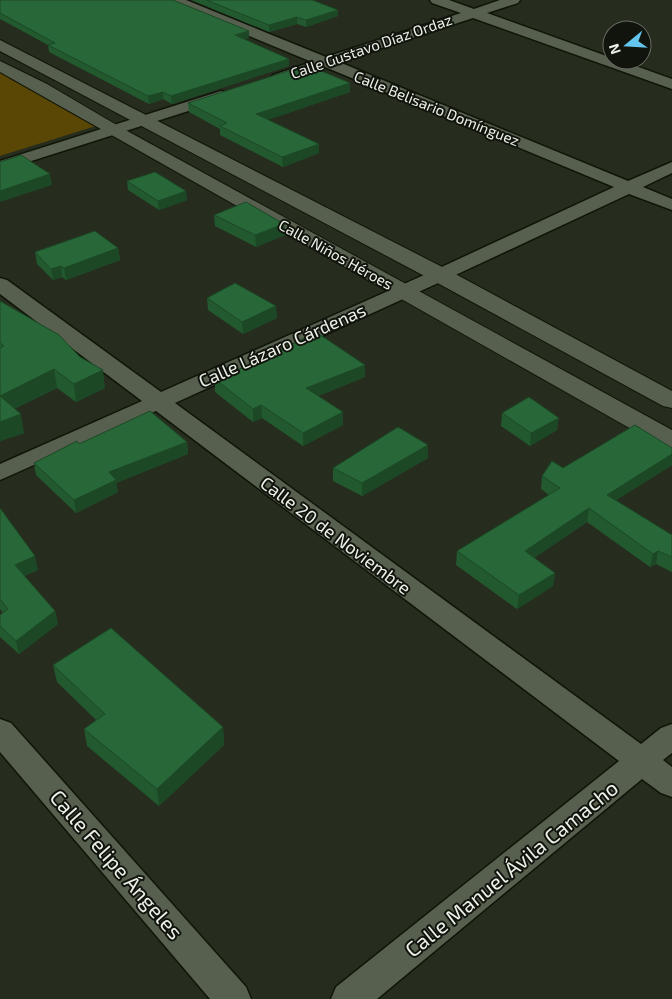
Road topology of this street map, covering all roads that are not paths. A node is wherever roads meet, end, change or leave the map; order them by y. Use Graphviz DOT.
graph roads {
  1 [pos="175,0"];
  2 [pos="437,0"];
  3 [pos="513,0"];
  4 [pos="472,12"];
  5 [pos="0,45"];
  6 [pos="325,62"];
  7 [pos="0,66"];
  8 [pos="262,83"];
  9 [pos="672,84"];
  10 [pos="235,92"];
  11 [pos="144,121"];
  12 [pos="114,131"];
  13 [pos="0,166"];
  14 [pos="672,167"];
  15 [pos="630,187"];
  16 [pos="672,205"];
  17 [pos="440,275"];
  18 [pos="0,284"];
  19 [pos="403,291"];
  20 [pos="156,401"];
  21 [pos="672,401"];
  22 [pos="672,442"];
  23 [pos="0,473"];
  24 [pos="0,731"];
  25 [pos="672,736"];
  26 [pos="641,761"];
  27 [pos="672,784"];
  28 [pos="233,999"];
  29 [pos="349,999"];
  1 -- 6 [label="street, Calle Belisario Domínguez"];
  2 -- 4 [label="street"];
  3 -- 4 [label="street, Calle Gustavo Díaz Ordaz"];
  4 -- 6 [label="street, Calle Gustavo Díaz Ordaz"];
  4 -- 9 [label="street"];
  5 -- 11 [label="street, Calle Niños Héroes"];
  6 -- 8 [label="street, Calle Gustavo Díaz Ordaz"];
  6 -- 15 [label="street, Calle Belisario Domínguez"];
  7 -- 12 [label="street, Calle Niños Héroes"];
  10 -- 11 [label="street"];
  11 -- 12 [label="street"];
  11 -- 17 [label="street, Calle Niños Héroes"];
  12 -- 13 [label="street"];
  12 -- 19 [label="street, Calle Niños Héroes"];
  14 -- 15 [label="street, Calle Lázaro Cárdenas"];
  15 -- 16 [label="street, Calle Belisario Domínguez"];
  15 -- 17 [label="street, Calle Lázaro Cárdenas"];
  17 -- 19 [label="street, Calle Lázaro Cárdenas"];
  17 -- 21 [label="street, Calle Niños Héroes"];
  18 -- 20 [label="street, Calle 20 de Noviembre"];
  19 -- 20 [label="street, Calle Lázaro Cárdenas"];
  19 -- 22 [label="street, Calle Niños Héroes"];
  20 -- 23 [label="street, Calle Lázaro Cárdenas"];
  20 -- 26 [label="street, Calle 20 de Noviembre"];
  24 -- 28 [label="street, Calle Felipe Ángeles"];
  25 -- 26 [label="street, Calle Manuel Ávila Camacho"];
  26 -- 27 [label="street, Calle 20 de Noviembre"];
  26 -- 29 [label="street, Calle Manuel Ávila Camacho"];
}
